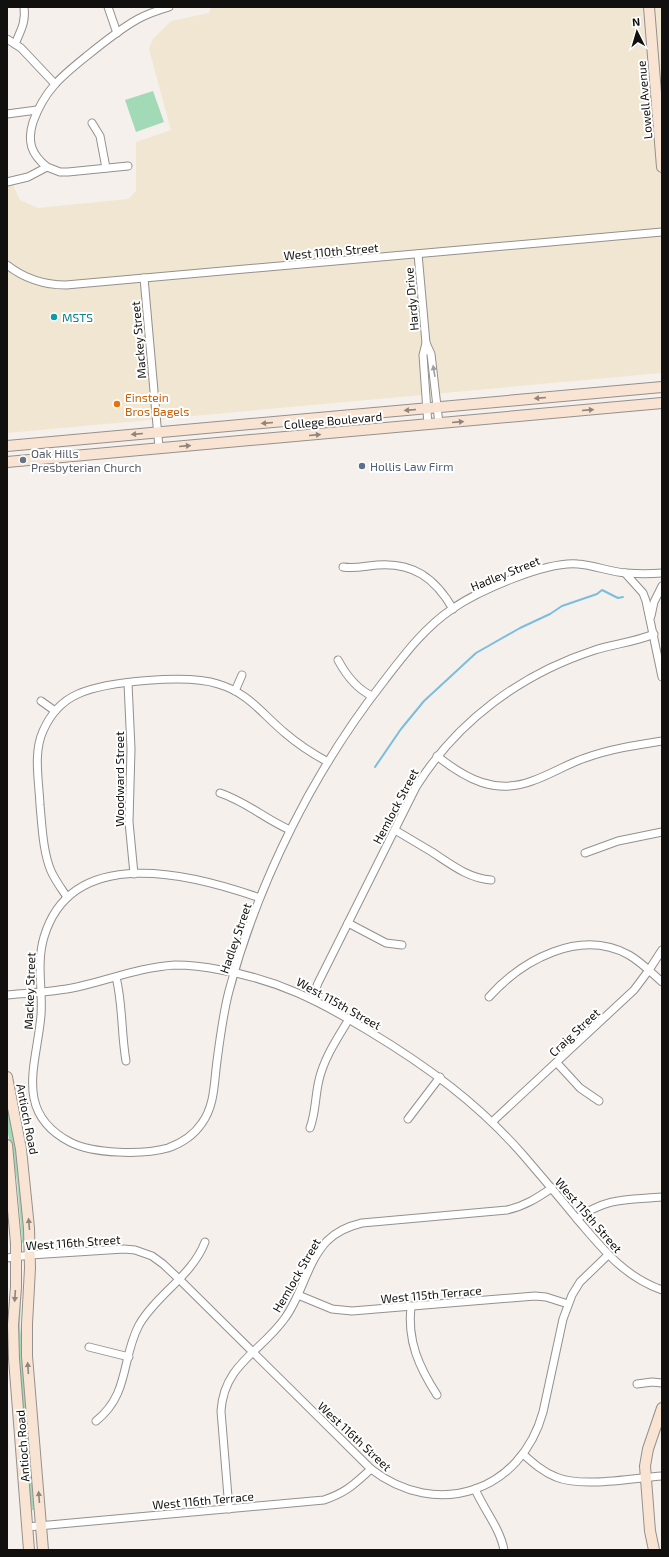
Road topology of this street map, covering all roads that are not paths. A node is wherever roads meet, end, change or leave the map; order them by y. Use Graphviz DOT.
graph roads {
  1 [pos="24,7"];
  2 [pos="108,7"];
  3 [pos="169,7"];
  4 [pos="649,7"];
  5 [pos="117,33"];
  6 [pos="7,39"];
  7 [pos="15,44"];
  8 [pos="55,84"];
  9 [pos="37,110"];
  10 [pos="7,114"];
  11 [pos="92,123"];
  12 [pos="128,166"];
  13 [pos="47,167"];
  14 [pos="662,167"];
  15 [pos="106,168"];
  16 [pos="7,182"];
  17 [pos="662,232"];
  18 [pos="418,254"];
  19 [pos="7,265"];
  20 [pos="144,278"];
  21 [pos="426,343"];
  22 [pos="662,387"];
  23 [pos="662,403"];
  24 [pos="427,408"];
  25 [pos="438,408"];
  26 [pos="439,424"];
  27 [pos="428,425"];
  28 [pos="158,432"];
  29 [pos="7,446"];
  30 [pos="159,448"];
  31 [pos="7,462"];
  32 [pos="343,567"];
  33 [pos="625,573"];
  34 [pos="662,573"];
  35 [pos="662,586"];
  36 [pos="453,609"];
  37 [pos="650,618"];
  38 [pos="654,634"];
  39 [pos="338,660"];
  40 [pos="242,676"];
  41 [pos="662,677"];
  42 [pos="128,683"];
  43 [pos="235,691"];
  44 [pos="372,696"];
  45 [pos="40,702"];
  46 [pos="54,711"];
  47 [pos="662,741"];
  48 [pos="437,756"];
  49 [pos="328,762"];
  50 [pos="220,793"];
  51 [pos="290,830"];
  52 [pos="395,830"];
  53 [pos="662,832"];
  54 [pos="585,853"];
  55 [pos="134,874"];
  56 [pos="491,880"];
  57 [pos="67,897"];
  58 [pos="260,898"];
  59 [pos="348,923"];
  60 [pos="402,945"];
  61 [pos="662,950"];
  62 [pos="649,970"];
  63 [pos="234,972"];
  64 [pos="116,977"];
  65 [pos="662,982"];
  66 [pos="40,992"];
  67 [pos="7,995"];
  68 [pos="489,997"];
  69 [pos="312,998"];
  70 [pos="349,1019"];
  71 [pos="126,1061"];
  72 [pos="556,1063"];
  73 [pos="7,1077"];
  74 [pos="440,1077"];
  75 [pos="599,1101"];
  76 [pos="408,1119"];
  77 [pos="492,1122"];
  78 [pos="310,1128"];
  79 [pos="7,1145"];
  80 [pos="122,1151"];
  81 [pos="552,1188"];
  82 [pos="662,1197"];
  83 [pos="577,1219"];
  84 [pos="205,1242"];
  85 [pos="30,1255"];
  86 [pos="608,1255"];
  87 [pos="11,1258"];
  88 [pos="179,1279"];
  89 [pos="662,1290"];
  90 [pos="298,1295"];
  91 [pos="568,1304"];
  92 [pos="411,1306"];
  93 [pos="89,1347"];
  94 [pos="253,1352"];
  95 [pos="129,1357"];
  96 [pos="662,1383"];
  97 [pos="637,1384"];
  98 [pos="437,1395"];
  99 [pos="662,1408"];
  100 [pos="96,1421"];
  101 [pos="523,1454"];
  102 [pos="371,1469"];
  103 [pos="662,1476"];
  104 [pos="646,1477"];
  105 [pos="475,1489"];
  106 [pos="230,1509"];
  107 [pos="41,1526"];
  108 [pos="27,1527"];
  109 [pos="29,1550"];
  110 [pos="43,1550"];
  111 [pos="504,1550"];
  112 [pos="654,1550"];
  1 -- 7 [label="street"];
  2 -- 5 [label="street"];
  3 -- 5 [label="street"];
  4 -- 14 [label="main road, Lowell Avenue"];
  5 -- 8 [label="street"];
  6 -- 7 [label="street"];
  7 -- 8 [label="street"];
  8 -- 9 [label="street"];
  9 -- 10 [label="street"];
  9 -- 13 [label="street"];
  11 -- 15 [label="street"];
  12 -- 15 [label="street"];
  13 -- 15 [label="street"];
  13 -- 16 [label="street"];
  17 -- 18 [label="street, West 110th Street"];
  18 -- 20 [label="street, West 110th Street"];
  18 -- 21 [label="street, Hardy Drive"];
  19 -- 20 [label="street, West 110th Street"];
  20 -- 28 [label="street, Mackey Street"];
  21 -- 24 [label="street, Hardy Drive"];
  25 -- 21 [label="street, Hardy Drive, one-way"];
  22 -- 25 [label="main road, College Boulevard, one-way"];
  26 -- 23 [label="main road, College Boulevard, one-way"];
  24 -- 25 [label="main road, College Boulevard"];
  24 -- 27 [label="street, Hardy Drive"];
  24 -- 28 [label="main road, College Boulevard, one-way"];
  25 -- 26 [label="street, Hardy Drive"];
  26 -- 27 [label="main road, College Boulevard"];
  30 -- 27 [label="main road, College Boulevard, one-way"];
  28 -- 29 [label="main road, College Boulevard, one-way"];
  28 -- 30 [label="street, Mackey Street"];
  30 -- 31 [label="main road, College Boulevard"];
  32 -- 36 [label="street"];
  33 -- 34 [label="street, Hadley Street"];
  33 -- 36 [label="street, Hadley Street"];
  33 -- 37 [label="street"];
  35 -- 37 [label="street"];
  36 -- 44 [label="street, Hadley Street"];
  37 -- 38 [label="street"];
  38 -- 41 [label="street"];
  38 -- 48 [label="street, Hemlock Street"];
  39 -- 44 [label="street"];
  40 -- 43 [label="street"];
  42 -- 43 [label="street"];
  42 -- 46 [label="street"];
  42 -- 55 [label="street, Woodward Street"];
  43 -- 49 [label="street"];
  44 -- 49 [label="street, Hadley Street"];
  45 -- 46 [label="street"];
  46 -- 57 [label="street"];
  47 -- 48 [label="street"];
  48 -- 52 [label="street, Hemlock Street"];
  49 -- 51 [label="street, Hadley Street"];
  50 -- 51 [label="street"];
  51 -- 58 [label="street, Hadley Street"];
  52 -- 56 [label="street"];
  52 -- 59 [label="street, Hemlock Street"];
  53 -- 54 [label="street"];
  55 -- 57 [label="street, Mackey Street"];
  55 -- 58 [label="street, Mackey Street"];
  57 -- 66 [label="street, Mackey Street"];
  58 -- 63 [label="street, Hadley Street"];
  59 -- 60 [label="street"];
  59 -- 69 [label="street, Hemlock Street"];
  61 -- 62 [label="street, Craig Street"];
  62 -- 65 [label="street"];
  62 -- 68 [label="street"];
  62 -- 72 [label="street, Craig Street"];
  63 -- 64 [label="street, West 115th Street"];
  63 -- 69 [label="street, West 115th Street"];
  63 -- 80 [label="street, Hadley Street"];
  64 -- 66 [label="street, West 115th Street"];
  64 -- 71 [label="street"];
  66 -- 67 [label="street, West 115th Street"];
  66 -- 80 [label="street, Mackey Street"];
  69 -- 70 [label="street, West 115th Street"];
  70 -- 74 [label="street, West 115th Street"];
  70 -- 78 [label="street"];
  72 -- 75 [label="street"];
  72 -- 77 [label="street, Craig Street"];
  85 -- 73 [label="main road, Antioch Road, one-way"];
  74 -- 76 [label="street"];
  74 -- 77 [label="street, West 115th Street"];
  77 -- 81 [label="street, West 115th Street"];
  79 -- 87 [label="main road, Antioch Road"];
  81 -- 83 [label="street, West 115th Street"];
  81 -- 90 [label="street, Hemlock Street"];
  82 -- 83 [label="street"];
  83 -- 86 [label="street, West 115th Street"];
  84 -- 88 [label="street"];
  85 -- 87 [label="street, West 116th Street"];
  85 -- 88 [label="street, West 116th Street"];
  107 -- 85 [label="main road, Antioch Road, one-way"];
  86 -- 89 [label="street, West 115th Street"];
  86 -- 91 [label="street, West 116th Street"];
  87 -- 108 [label="main road, Antioch Road, one-way"];
  88 -- 94 [label="street, West 116th Street"];
  88 -- 95 [label="street"];
  90 -- 92 [label="street, West 115th Terrace"];
  90 -- 94 [label="street, Hemlock Street"];
  91 -- 92 [label="street, West 115th Terrace"];
  91 -- 101 [label="street, West 116th Street"];
  92 -- 98 [label="street"];
  93 -- 95 [label="street"];
  94 -- 102 [label="street, West 116th Street"];
  94 -- 106 [label="street, Hemlock Street"];
  95 -- 100 [label="street"];
  96 -- 97 [label="street"];
  99 -- 104 [label="main road"];
  101 -- 104 [label="street"];
  101 -- 105 [label="street, West 116th Street"];
  102 -- 105 [label="street, West 116th Street"];
  102 -- 106 [label="street, West 116th Terrace"];
  103 -- 104 [label="street"];
  104 -- 112 [label="main road"];
  105 -- 111 [label="street"];
  106 -- 107 [label="street, West 116th Terrace"];
  107 -- 108 [label="street, West 116th Terrace"];
  107 -- 110 [label="main road, Antioch Road"];
  108 -- 109 [label="main road, Antioch Road"];
}
